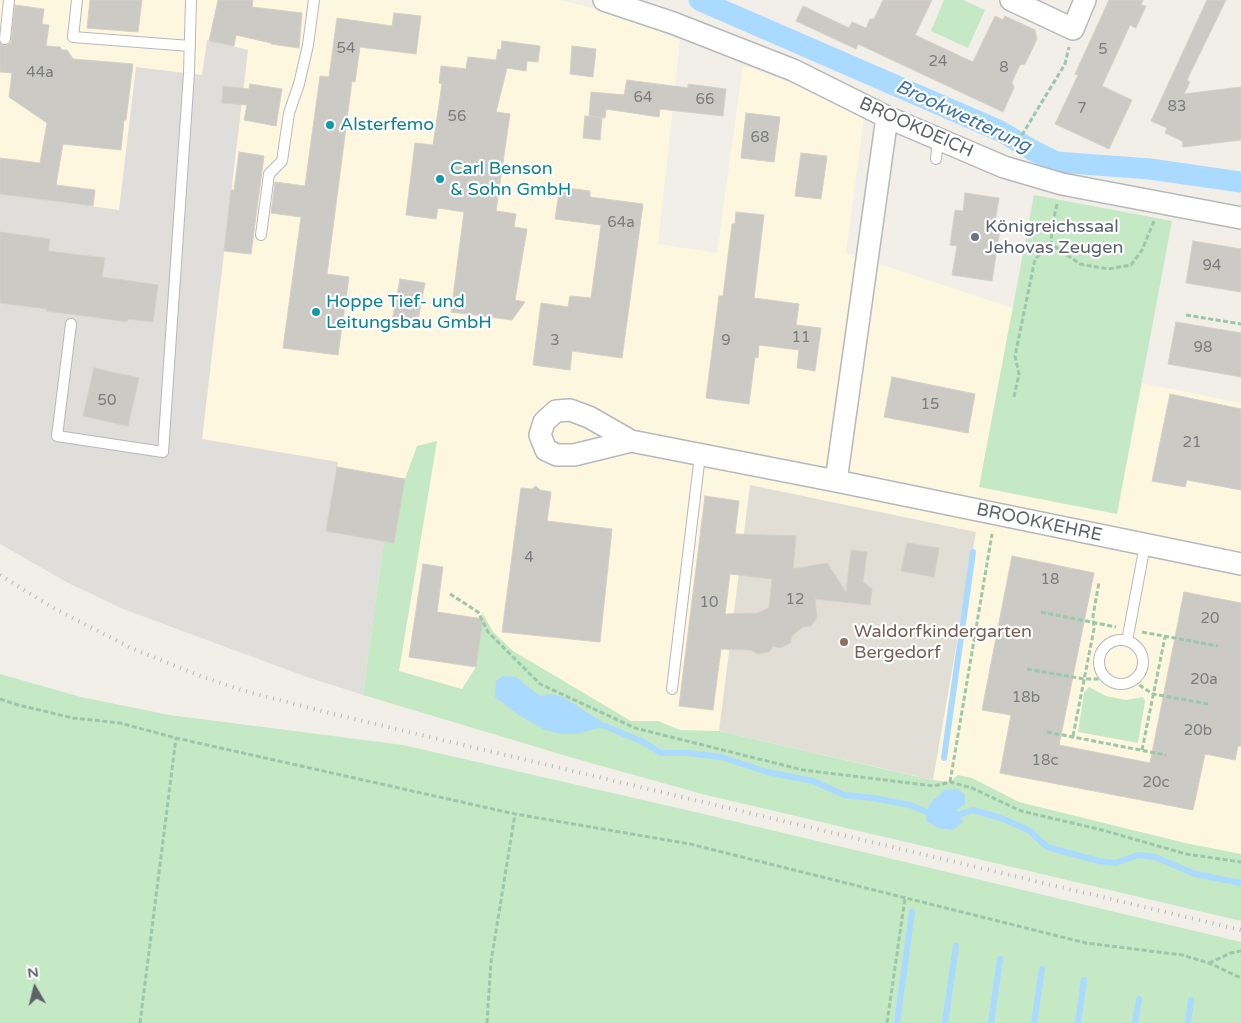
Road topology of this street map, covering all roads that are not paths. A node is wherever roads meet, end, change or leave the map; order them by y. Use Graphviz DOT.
graph roads {
  1 [pos="9,0"];
  2 [pos="77,0"];
  3 [pos="191,0"];
  4 [pos="314,0"];
  5 [pos="604,0"];
  6 [pos="1011,0"];
  7 [pos="1086,0"];
  8 [pos="5,39"];
  9 [pos="190,46"];
  10 [pos="887,117"];
  11 [pos="1241,218"];
  12 [pos="261,235"];
  13 [pos="70,324"];
  14 [pos="631,442"];
  15 [pos="700,455"];
  16 [pos="836,481"];
  17 [pos="1145,545"];
  18 [pos="1241,564"];
  19 [pos="1127,641"];
  20 [pos="672,689"];
  1 -- 8 [label="lane"];
  2 -- 9 [label="lane"];
  3 -- 9 [label="lane"];
  4 -- 12 [label="lane"];
  5 -- 10 [label="street, BROOKDEICH"];
  6 -- 7 [label="street"];
  9 -- 13 [label="lane"];
  10 -- 11 [label="street, BROOKDEICH"];
  10 -- 16 [label="street"];
  14 -- 15 [label="street, BROOKKEHRE"];
  15 -- 16 [label="street, BROOKKEHRE"];
  15 -- 20 [label="lane"];
  16 -- 17 [label="street, BROOKKEHRE"];
  17 -- 18 [label="street, BROOKKEHRE"];
  17 -- 19 [label="lane"];
  19 -- 19 [label="lane"];
}
